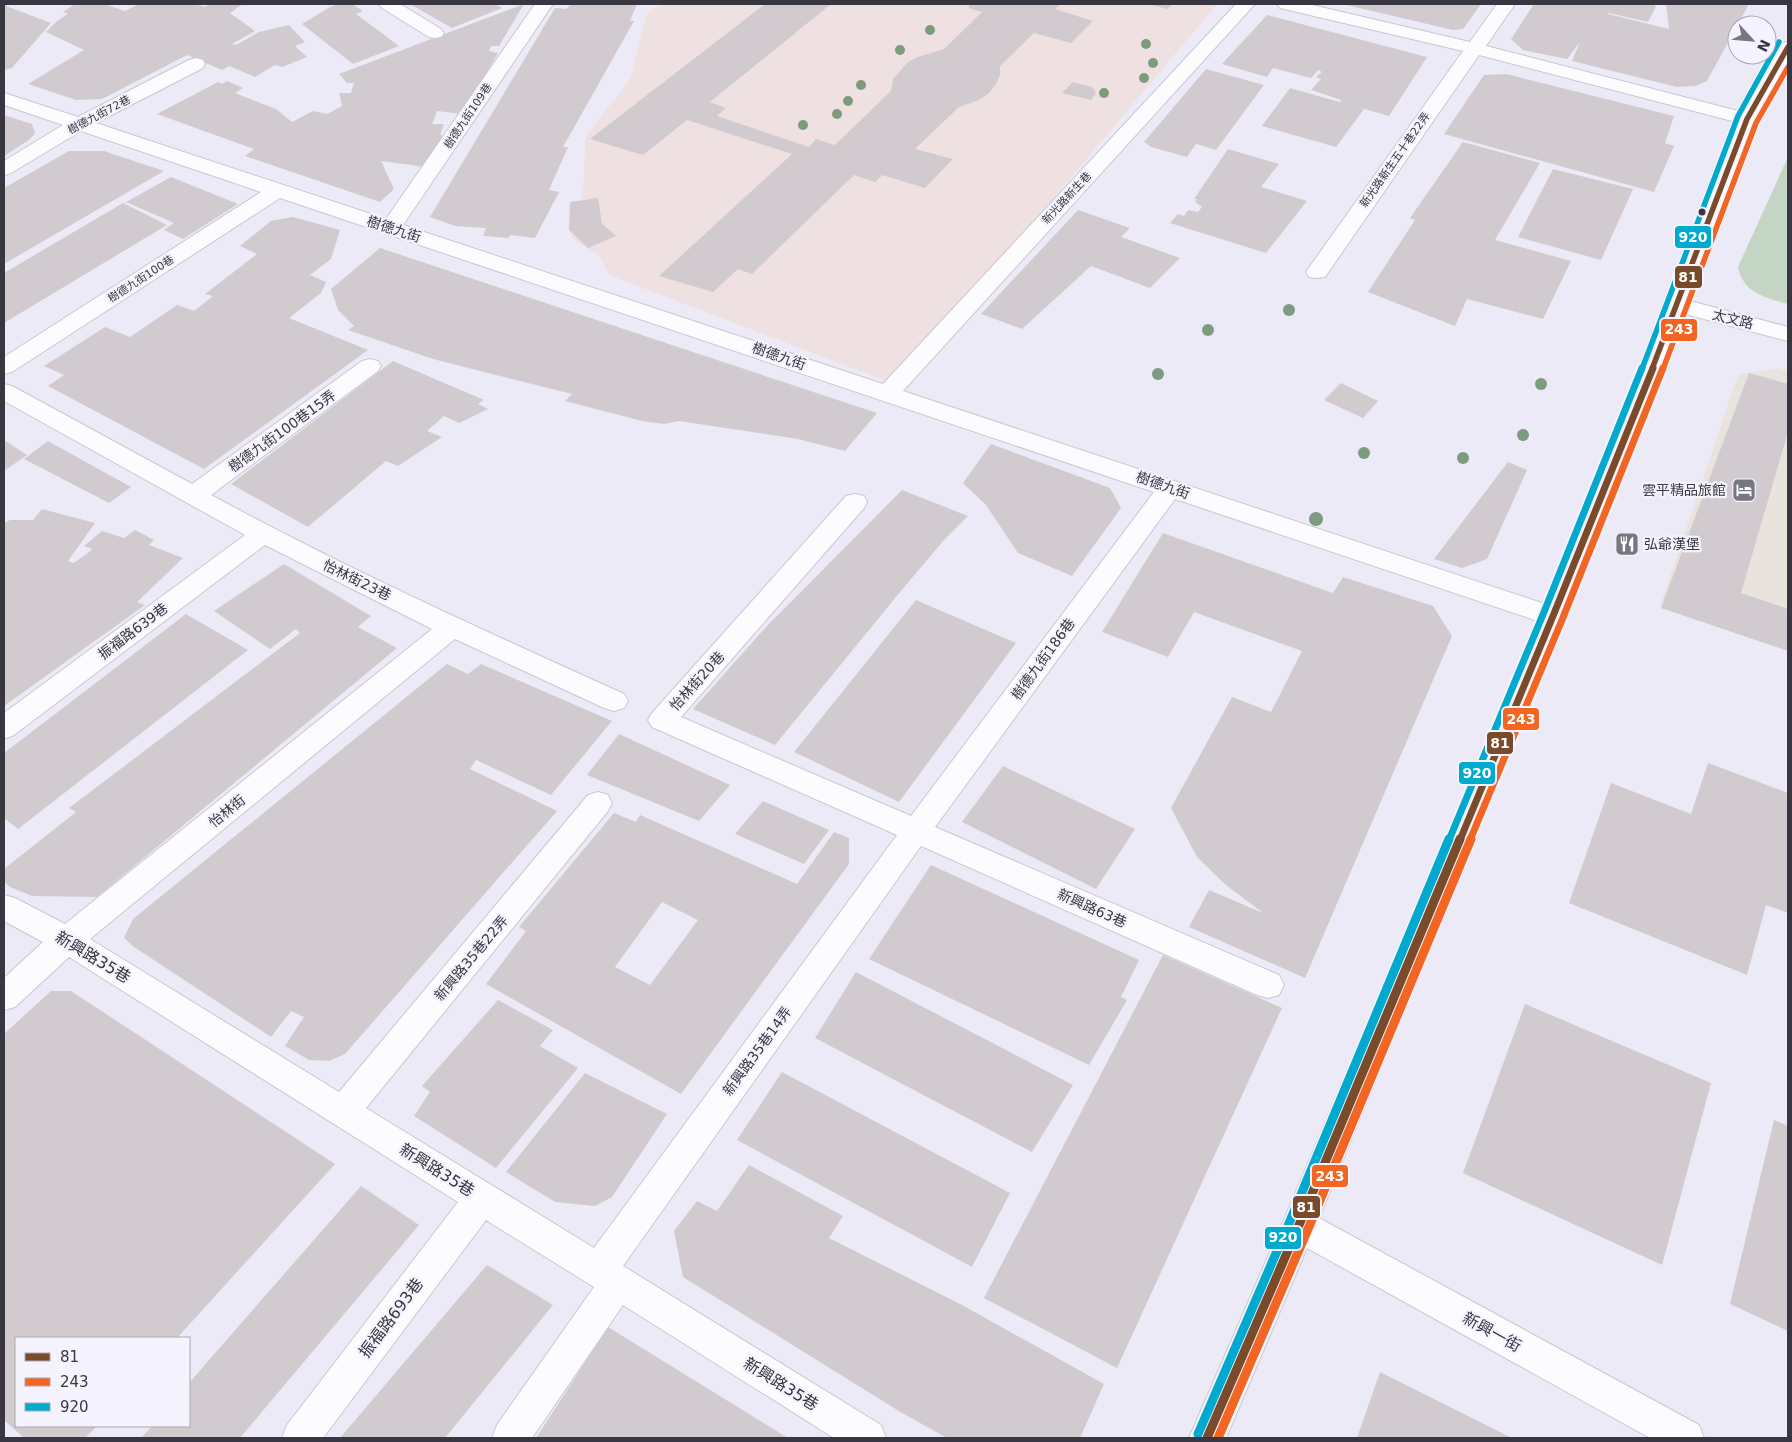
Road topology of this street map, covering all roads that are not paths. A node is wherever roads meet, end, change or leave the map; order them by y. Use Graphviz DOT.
graph roads {
  1 [pos="388,4"];
  2 [pos="544,4"];
  3 [pos="1246,4"];
  4 [pos="1286,4"];
  5 [pos="1506,4"];
  6 [pos="435,33"];
  7 [pos="1788,47"];
  8 [pos="1473,48"];
  9 [pos="196,64"];
  10 [pos="4,99"];
  11 [pos="1747,119"];
  12 [pos="79,124"];
  13 [pos="4,168"];
  14 [pos="278,190"];
  15 [pos="391,228"];
  16 [pos="1317,272"];
  17 [pos="1678,305"];
  18 [pos="1788,334"];
  19 [pos="370,366"];
  20 [pos="4,367"];
  21 [pos="4,391"];
  22 [pos="888,393"];
  23 [pos="1170,488"];
  24 [pos="193,496"];
  25 [pos="855,502"];
  26 [pos="263,534"];
  27 [pos="1553,616"];
  28 [pos="452,627"];
  29 [pos="614,701"];
  30 [pos="4,728"];
  31 [pos="598,804"];
  32 [pos="916,831"];
  33 [pos="4,907"];
  34 [pos="67,940"];
  35 [pos="1268,985"];
  36 [pos="4,997"];
  37 [pos="343,1112"];
  38 [pos="482,1198"];
  39 [pos="1298,1225"];
  40 [pos="608,1276"];
  41 [pos="300,1438"];
  42 [pos="510,1438"];
  43 [pos="868,1438"];
  44 [pos="1207,1438"];
  45 [pos="1686,1438"];
  1 -- 6 [label="street"];
  2 -- 15 [label="street, 樹德九街109巷"];
  3 -- 22 [label="street, 新光路新生巷"];
  4 -- 8 [label="street"];
  5 -- 8 [label="street, 新光路新生五十巷22弄"];
  7 -- 11 [label="street"];
  8 -- 11 [label="street"];
  8 -- 16 [label="street, 新光路新生五十巷22弄"];
  9 -- 12 [label="street, 樹德九街72巷"];
  10 -- 12 [label="street, 樹德九街"];
  11 -- 17 [label="street"];
  12 -- 13 [label="street, 樹德九街72巷"];
  12 -- 14 [label="street, 樹德九街"];
  14 -- 15 [label="street, 樹德九街"];
  14 -- 20 [label="street, 樹德九街100巷"];
  15 -- 22 [label="street, 樹德九街"];
  17 -- 18 [label="street, 太文路"];
  17 -- 27 [label="street"];
  19 -- 24 [label="street, 樹德九街100巷15弄"];
  21 -- 24 [label="street"];
  22 -- 23 [label="street, 樹德九街"];
  23 -- 27 [label="street, 樹德九街"];
  23 -- 32 [label="street, 樹德九街186巷"];
  24 -- 26 [label="street"];
  25 -- 32 [label="street, 怡林街20巷"];
  26 -- 28 [label="street, 怡林街23巷"];
  26 -- 30 [label="street, 振福路639巷"];
  27 -- 39 [label="street"];
  28 -- 29 [label="street"];
  28 -- 34 [label="street, 怡林街"];
  31 -- 37 [label="street, 新興路35巷22弄"];
  32 -- 35 [label="street, 新興路63巷"];
  32 -- 40 [label="street, 新興路35巷14弄"];
  33 -- 34 [label="street, 新興路35巷"];
  34 -- 36 [label="street, 怡林街"];
  34 -- 37 [label="street, 新興路35巷"];
  37 -- 38 [label="street, 新興路35巷"];
  38 -- 40 [label="street, 新興路35巷"];
  38 -- 41 [label="street, 振福路693巷"];
  39 -- 44 [label="street"];
  39 -- 45 [label="street, 新興一街"];
  40 -- 42 [label="street"];
  40 -- 43 [label="street, 新興路35巷"];
}
